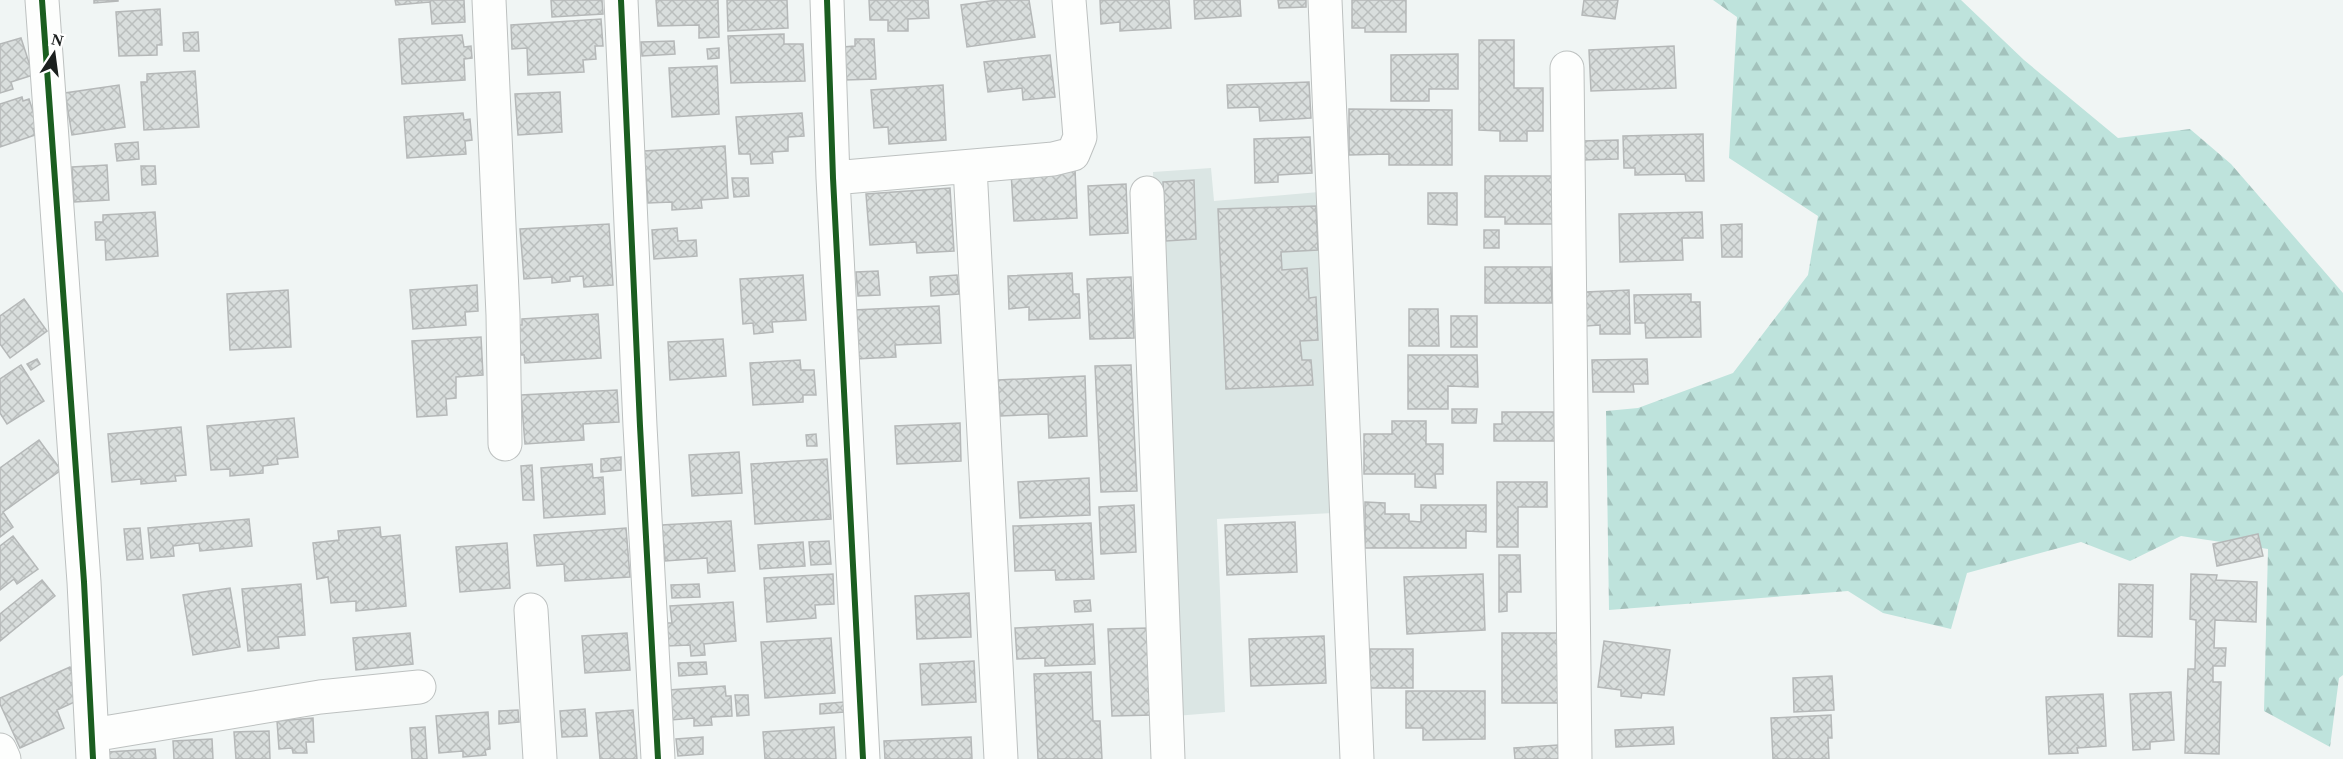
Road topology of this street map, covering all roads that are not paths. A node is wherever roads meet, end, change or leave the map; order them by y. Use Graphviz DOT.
graph roads {
  1 [pos="42,0"];
  2 [pos="489,0"];
  3 [pos="621,0"];
  4 [pos="827,0"];
  5 [pos="1069,0"];
  6 [pos="1325,0"];
  7 [pos="1567,68"];
  8 [pos="970,167"];
  9 [pos="832,178"];
  10 [pos="1147,193"];
  11 [pos="506,444"];
  12 [pos="531,610"];
  13 [pos="419,687"];
  14 [pos="92,747"];
  15 [pos="0,750"];
  16 [pos="4,759"];
  17 [pos="540,759"];
  18 [pos="658,759"];
  19 [pos="863,759"];
  20 [pos="1001,759"];
  21 [pos="1168,759"];
  22 [pos="1357,759"];
  23 [pos="1575,759"];
  1 -- 14 [label="street"];
  2 -- 11 [label="street"];
  3 -- 18 [label="street"];
  4 -- 9 [label="street"];
  5 -- 8 [label="street"];
  6 -- 22 [label="street"];
  7 -- 23 [label="street"];
  8 -- 9 [label="street"];
  8 -- 20 [label="street"];
  9 -- 19 [label="street"];
  10 -- 21 [label="street"];
  12 -- 17 [label="street"];
  13 -- 14 [label="street"];
  15 -- 16 [label="street"];
}
